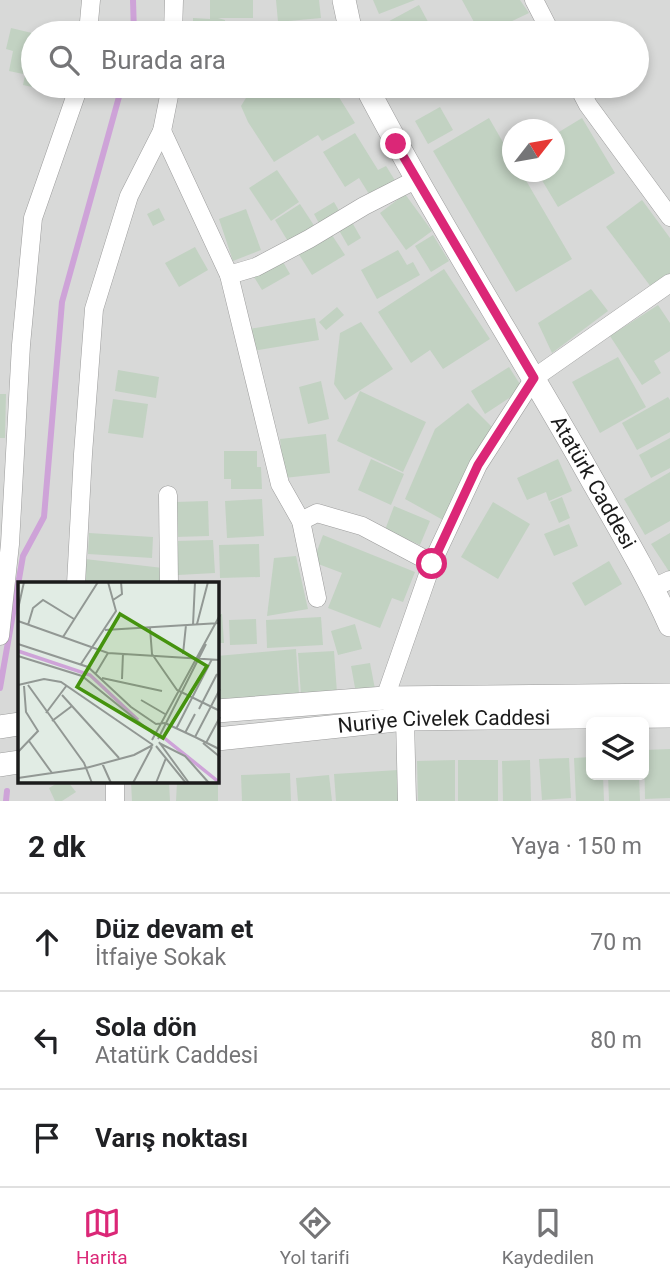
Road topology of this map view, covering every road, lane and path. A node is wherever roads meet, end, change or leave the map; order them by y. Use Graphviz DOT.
graph roads {
  1 [pos="91,0"];
  2 [pos="174,0"];
  3 [pos="344,0"];
  4 [pos="534,0"];
  5 [pos="89,21"];
  6 [pos="173,21"];
  7 [pos="348,21"];
  8 [pos="545,21"];
  9 [pos="75,98"];
  10 [pos="169,98"];
  11 [pos="372,98"];
  12 [pos="584,98"];
  13 [pos="162,131"];
  14 [pos="417,179"];
  15 [pos="670,217"];
  16 [pos="229,275"];
  17 [pos="670,282"];
  18 [pos="534,378"];
  19 [pos="168,495"];
  20 [pos="301,521"];
  21 [pos="432,564"];
  22 [pos="76,582"];
  23 [pos="169,582"];
  24 [pos="662,584"];
  25 [pos="317,598"];
  26 [pos="670,625"];
  27 [pos="0,636"];
  28 [pos="670,695"];
  29 [pos="385,698"];
  30 [pos="219,711"];
  31 [pos="670,716"];
  32 [pos="405,719"];
  33 [pos="18,724"];
  34 [pos="0,727"];
  35 [pos="219,738"];
  36 [pos="18,762"];
  37 [pos="0,765"];
  38 [pos="115,783"];
  39 [pos="115,801"];
  40 [pos="407,801"];
  1 -- 5 [label="street"];
  2 -- 6 [label="street"];
  3 -- 7 [label="street"];
  4 -- 8 [label="street"];
  9 -- 27 [label="street"];
  10 -- 13 [label="street"];
  11 -- 14 [label="street, Atatürk Caddesi"];
  12 -- 15 [label="street"];
  13 -- 16 [label="street"];
  13 -- 22 [label="street"];
  14 -- 16 [label="street"];
  14 -- 18 [label="street, Atatürk Caddesi"];
  16 -- 20 [label="street"];
  17 -- 18 [label="street"];
  18 -- 21 [label="street"];
  18 -- 24 [label="street, Atatürk Caddesi"];
  19 -- 23 [label="street"];
  20 -- 21 [label="street"];
  20 -- 25 [label="street"];
  21 -- 29 [label="street"];
  24 -- 26 [label="street, Atatürk Caddesi"];
  28 -- 29 [label="street, Nuriye Civelek Caddesi"];
  29 -- 30 [label="street, Nuriye Civelek Caddesi"];
  29 -- 32 [label="street"];
  31 -- 32 [label="street, Nuriye Civelek Caddesi"];
  32 -- 35 [label="street, Nuriye Civelek Caddesi"];
  32 -- 40 [label="street"];
  33 -- 34 [label="street"];
  36 -- 37 [label="street"];
  38 -- 39 [label="street"];
}
